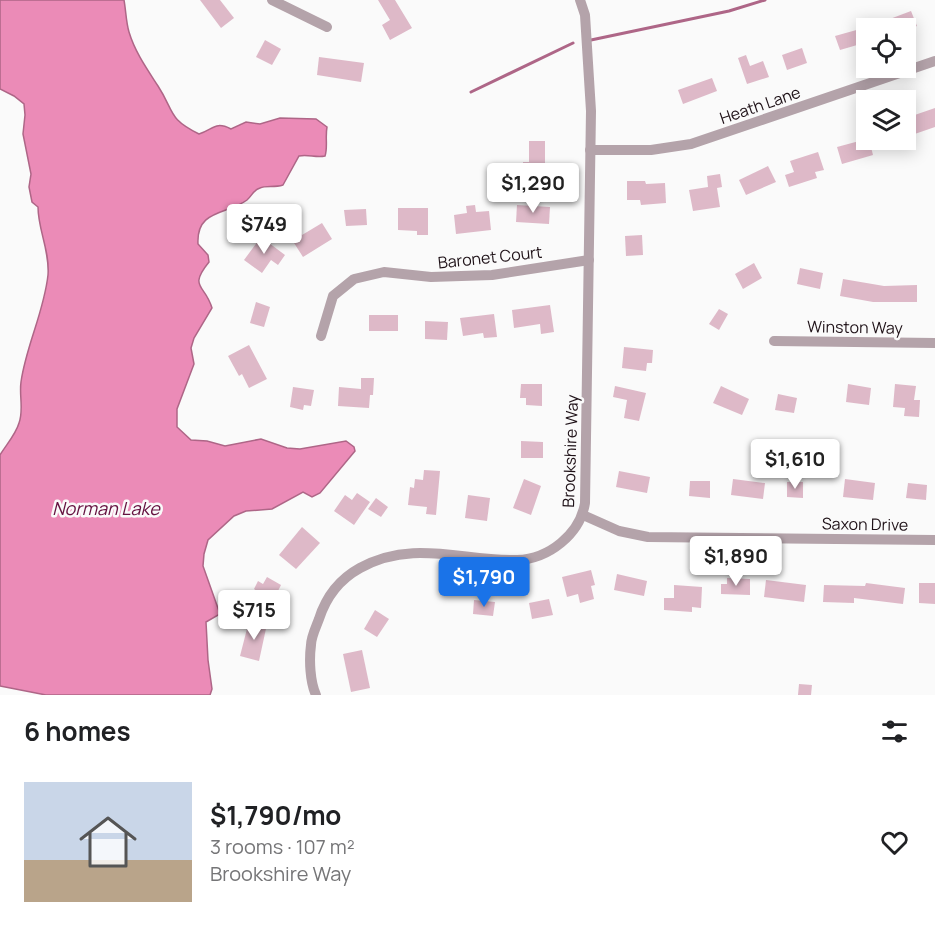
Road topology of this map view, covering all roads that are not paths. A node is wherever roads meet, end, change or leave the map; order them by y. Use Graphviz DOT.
graph roads {
  1 [pos="272,0"];
  2 [pos="580,0"];
  3 [pos="327,27"];
  4 [pos="935,61"];
  5 [pos="590,150"];
  6 [pos="589,260"];
  7 [pos="321,336"];
  8 [pos="774,341"];
  9 [pos="935,343"];
  10 [pos="583,516"];
  11 [pos="935,540"];
  12 [pos="316,695"];
  1 -- 3 [label="street"];
  2 -- 5 [label="street, Brookshire Way"];
  4 -- 5 [label="street, Heath Lane"];
  5 -- 6 [label="street, Brookshire Way"];
  6 -- 7 [label="street, Baronet Court"];
  6 -- 10 [label="street, Brookshire Way"];
  8 -- 9 [label="street, Winston Way"];
  10 -- 11 [label="street, Saxon Drive"];
  10 -- 12 [label="street, Brookshire Way"];
}
